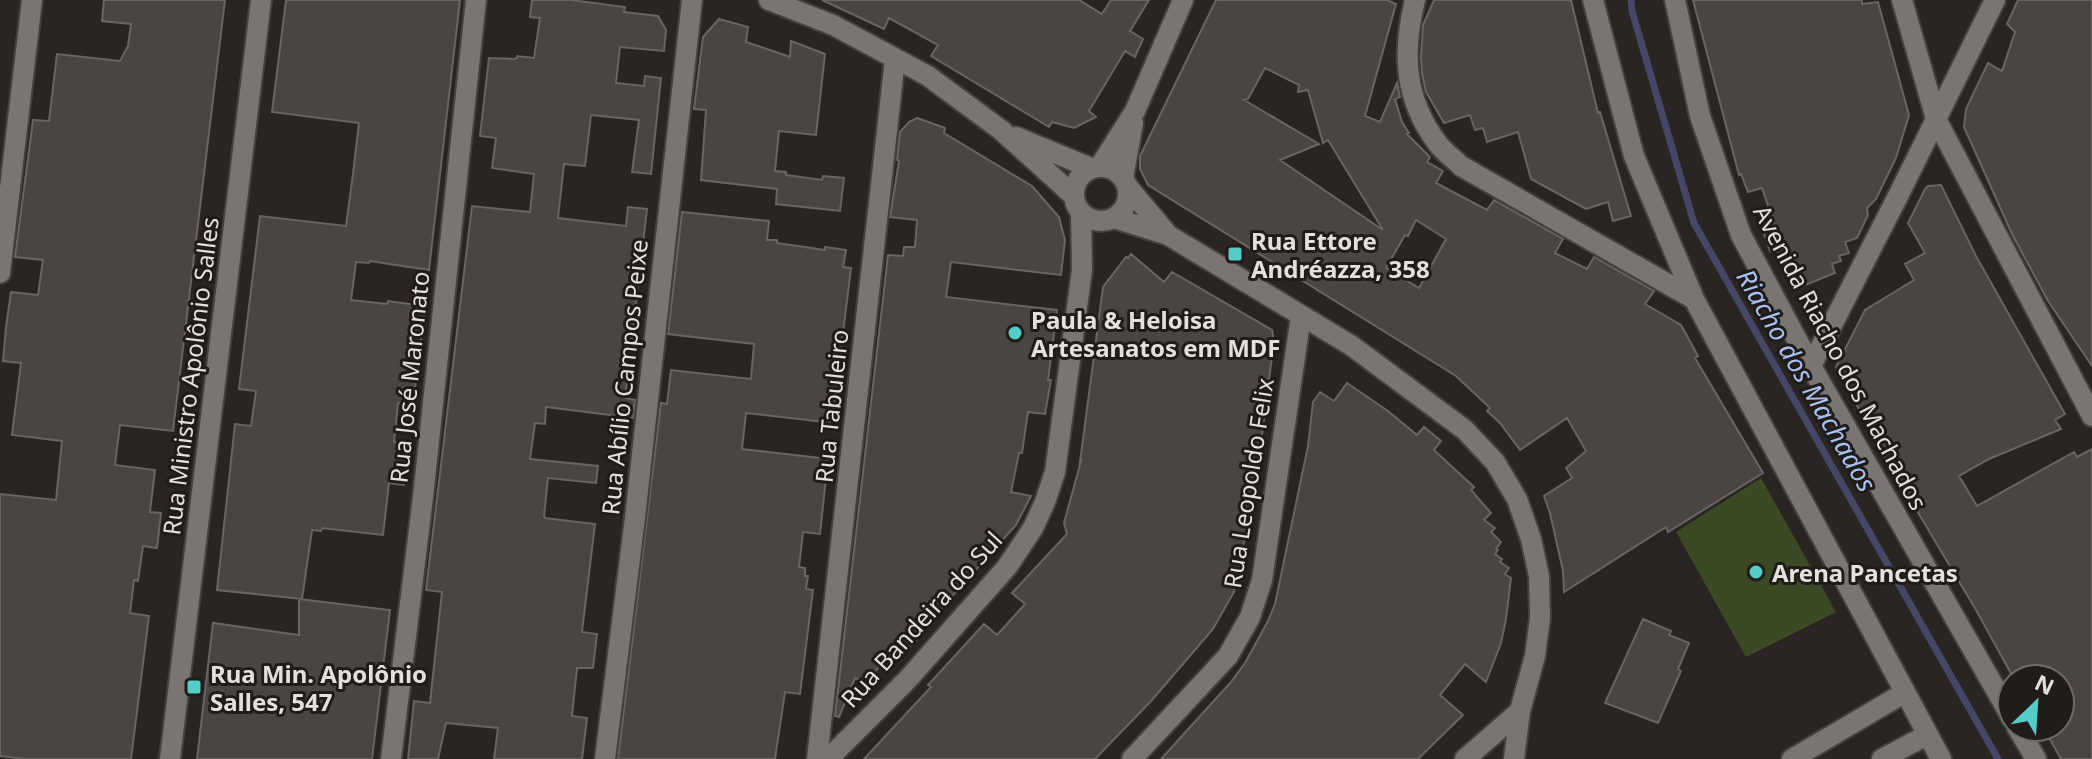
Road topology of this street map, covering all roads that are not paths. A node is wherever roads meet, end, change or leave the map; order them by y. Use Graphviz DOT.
graph roads {
  1 [pos="32,0"];
  2 [pos="261,0"];
  3 [pos="476,0"];
  4 [pos="692,0"];
  5 [pos="769,0"];
  6 [pos="1183,0"];
  7 [pos="1415,0"];
  8 [pos="1593,0"];
  9 [pos="1675,0"];
  10 [pos="1902,0"];
  11 [pos="1995,0"];
  12 [pos="895,59"];
  13 [pos="1135,111"];
  14 [pos="1936,119"];
  15 [pos="1001,130"];
  16 [pos="1095,167"];
  17 [pos="1125,182"];
  18 [pos="1077,204"];
  19 [pos="1109,219"];
  20 [pos="1168,235"];
  21 [pos="1082,270"];
  22 [pos="0,273"];
  23 [pos="1694,299"];
  24 [pos="1301,316"];
  25 [pos="1811,366"];
  26 [pos="2083,389"];
  27 [pos="2092,416"];
  28 [pos="1996,690"];
  29 [pos="1904,693"];
  30 [pos="1520,711"];
  31 [pos="1927,735"];
  32 [pos="170,759"];
  33 [pos="391,759"];
  34 [pos="605,759"];
  35 [pos="817,759"];
  36 [pos="828,759"];
  37 [pos="1132,759"];
  38 [pos="1465,759"];
  39 [pos="1514,759"];
  40 [pos="1792,759"];
  41 [pos="1882,759"];
  42 [pos="1941,759"];
  1 -- 22 [label="street"];
  2 -- 32 [label="street, Rua Ministro Apolônio Salles"];
  3 -- 33 [label="street, Rua José Maronato"];
  4 -- 34 [label="street, Rua Abílio Campos Peixe"];
  5 -- 12 [label="street"];
  6 -- 13 [label="street"];
  7 -- 23 [label="street"];
  8 -- 23 [label="street"];
  9 -- 25 [label="street, Avenida Riacho dos Machados"];
  10 -- 14 [label="street"];
  11 -- 14 [label="street"];
  12 -- 15 [label="street"];
  12 -- 35 [label="street, Rua Tabuleiro"];
  13 -- 16 [label="street"];
  13 -- 17 [label="street"];
  14 -- 25 [label="street"];
  14 -- 26 [label="street"];
  15 -- 16 [label="street"];
  15 -- 18 [label="street"];
  16 -- 17 [label="street"];
  16 -- 18 [label="street"];
  17 -- 19 [label="street"];
  17 -- 20 [label="street"];
  18 -- 19 [label="street"];
  18 -- 21 [label="street, Rua Bandeira do Sul"];
  19 -- 20 [label="street"];
  19 -- 21 [label="street, Rua Bandeira do Sul"];
  20 -- 24 [label="street"];
  21 -- 36 [label="street, Rua Bandeira do Sul"];
  23 -- 29 [label="street"];
  24 -- 30 [label="street"];
  24 -- 37 [label="street, Rua Leopoldo Felix"];
  25 -- 28 [label="street, Avenida Riacho dos Machados"];
  26 -- 27 [label="street"];
  29 -- 31 [label="street"];
  29 -- 40 [label="street"];
  30 -- 38 [label="street"];
  30 -- 39 [label="street"];
  31 -- 41 [label="street"];
  31 -- 42 [label="street"];
}
